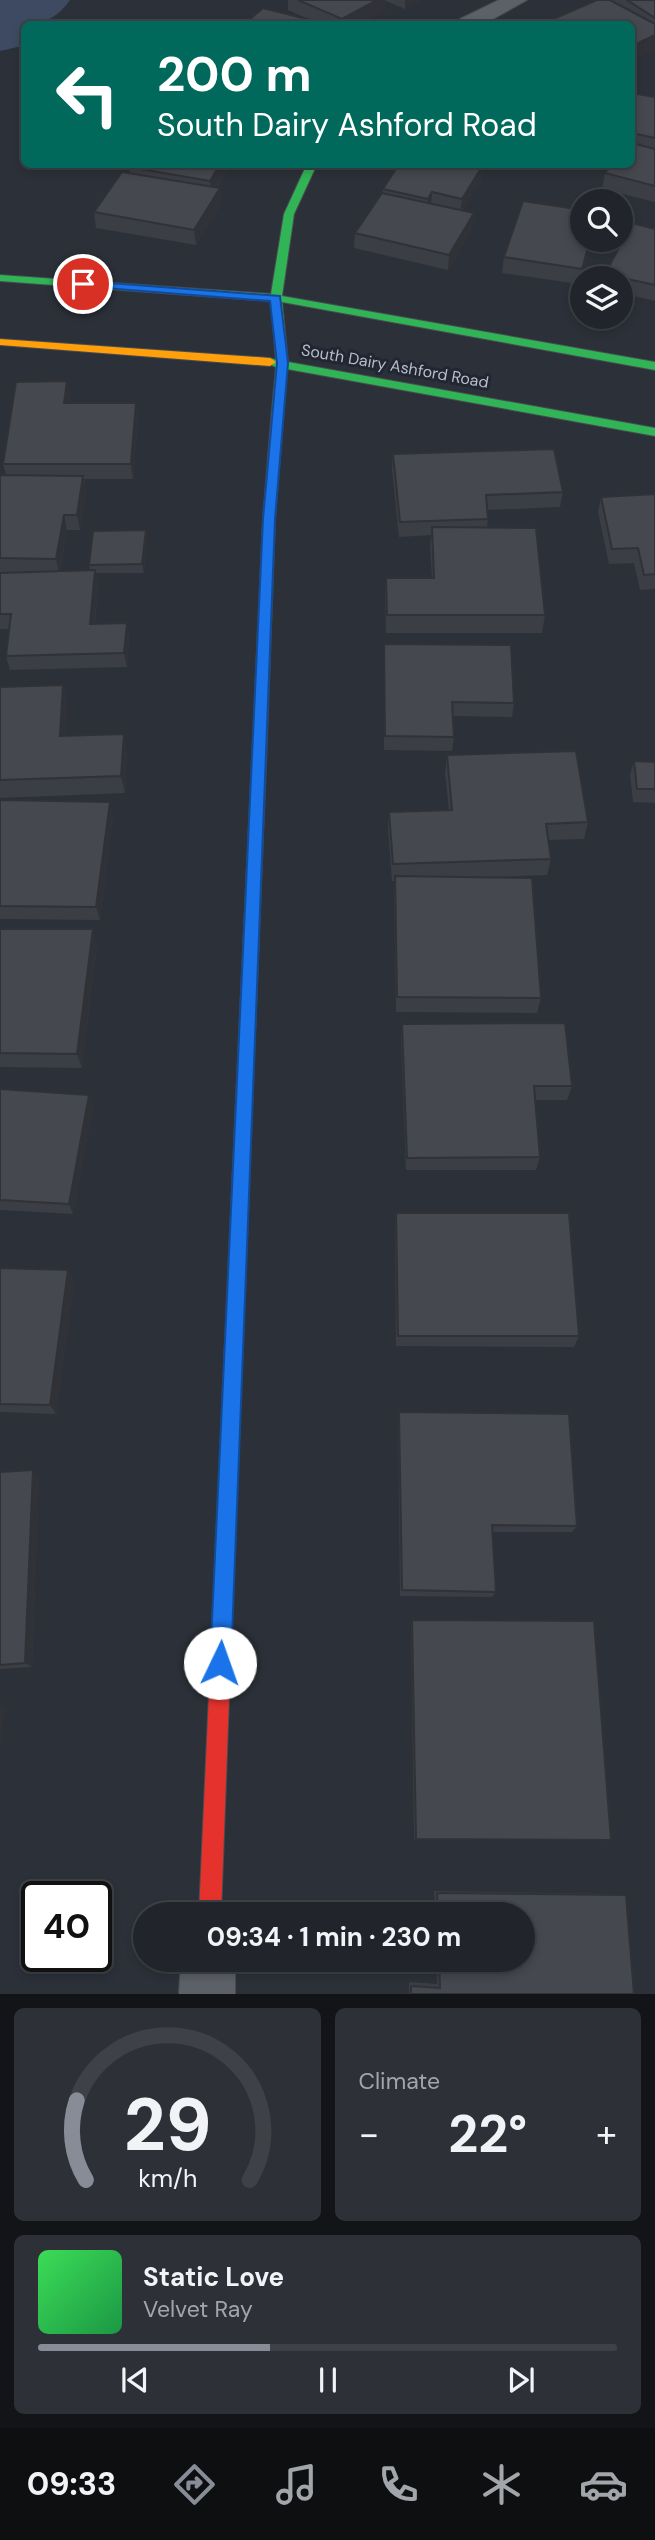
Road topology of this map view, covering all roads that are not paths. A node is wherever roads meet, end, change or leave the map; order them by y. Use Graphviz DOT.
graph roads {
  1 [pos="516,0"];
  2 [pos="474,21"];
  3 [pos="310,168"];
  4 [pos="0,278"];
  5 [pos="276,298"];
  6 [pos="0,342"];
  7 [pos="282,363"];
  8 [pos="655,366"];
  9 [pos="655,432"];
  10 [pos="211,1902"];
  11 [pos="207,1972"];
  12 [pos="206,1994"];
  1 -- 2 [label="street"];
  3 -- 5 [label="street"];
  4 -- 5 [label="street"];
  5 -- 7 [label="street"];
  5 -- 8 [label="street"];
  6 -- 7 [label="street, South Dairy Ashford Road"];
  7 -- 9 [label="street, South Dairy Ashford Road"];
  7 -- 10 [label="street"];
  11 -- 12 [label="street"];
}
